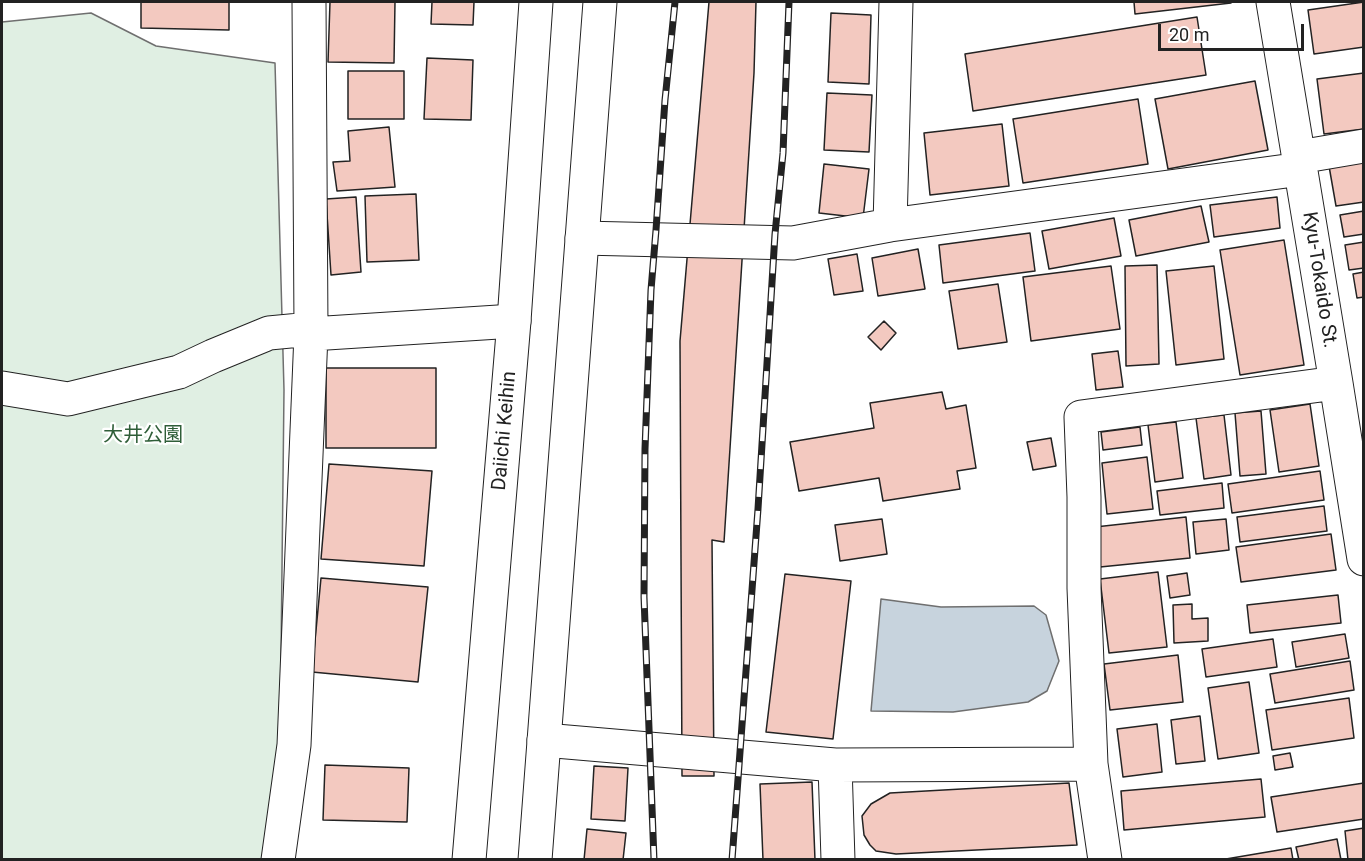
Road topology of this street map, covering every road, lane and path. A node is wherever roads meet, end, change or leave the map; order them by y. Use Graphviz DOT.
graph roads {
  1 [pos="309,2"];
  2 [pos="536,2"];
  3 [pos="600,2"];
  4 [pos="896,2"];
  5 [pos="1273,2"];
  6 [pos="1364,146"];
  7 [pos="1300,163"];
  8 [pos="890,225"];
  9 [pos="582,238"];
  10 [pos="514,321"];
  11 [pos="311,332"];
  12 [pos="1336,383"];
  13 [pos="2,388"];
  14 [pos="1364,560"];
  15 [pos="544,740"];
  16 [pos="1091,764"];
  17 [pos="835,765"];
  18 [pos="278,860"];
  19 [pos="469,860"];
  20 [pos="535,860"];
  21 [pos="838,860"];
  22 [pos="1105,860"];
  1 -- 11 [label="main road"];
  2 -- 10 [label="main road, Daiichi Keihin"];
  3 -- 9 [label="main road"];
  4 -- 8 [label="main road"];
  5 -- 7 [label="main road, Kyu-Tokaido St."];
  6 -- 7 [label="main road"];
  7 -- 8 [label="main road"];
  7 -- 12 [label="main road, Kyu-Tokaido St."];
  8 -- 9 [label="main road"];
  9 -- 15 [label="main road"];
  10 -- 11 [label="main road"];
  10 -- 19 [label="main road, Daiichi Keihin"];
  11 -- 13 [label="main road"];
  11 -- 18 [label="main road"];
  12 -- 14 [label="main road, Kyu-Tokaido St."];
  12 -- 16 [label="main road"];
  15 -- 17 [label="main road"];
  15 -- 20 [label="main road"];
  16 -- 17 [label="main road"];
  16 -- 22 [label="main road"];
  17 -- 21 [label="main road"];
}
